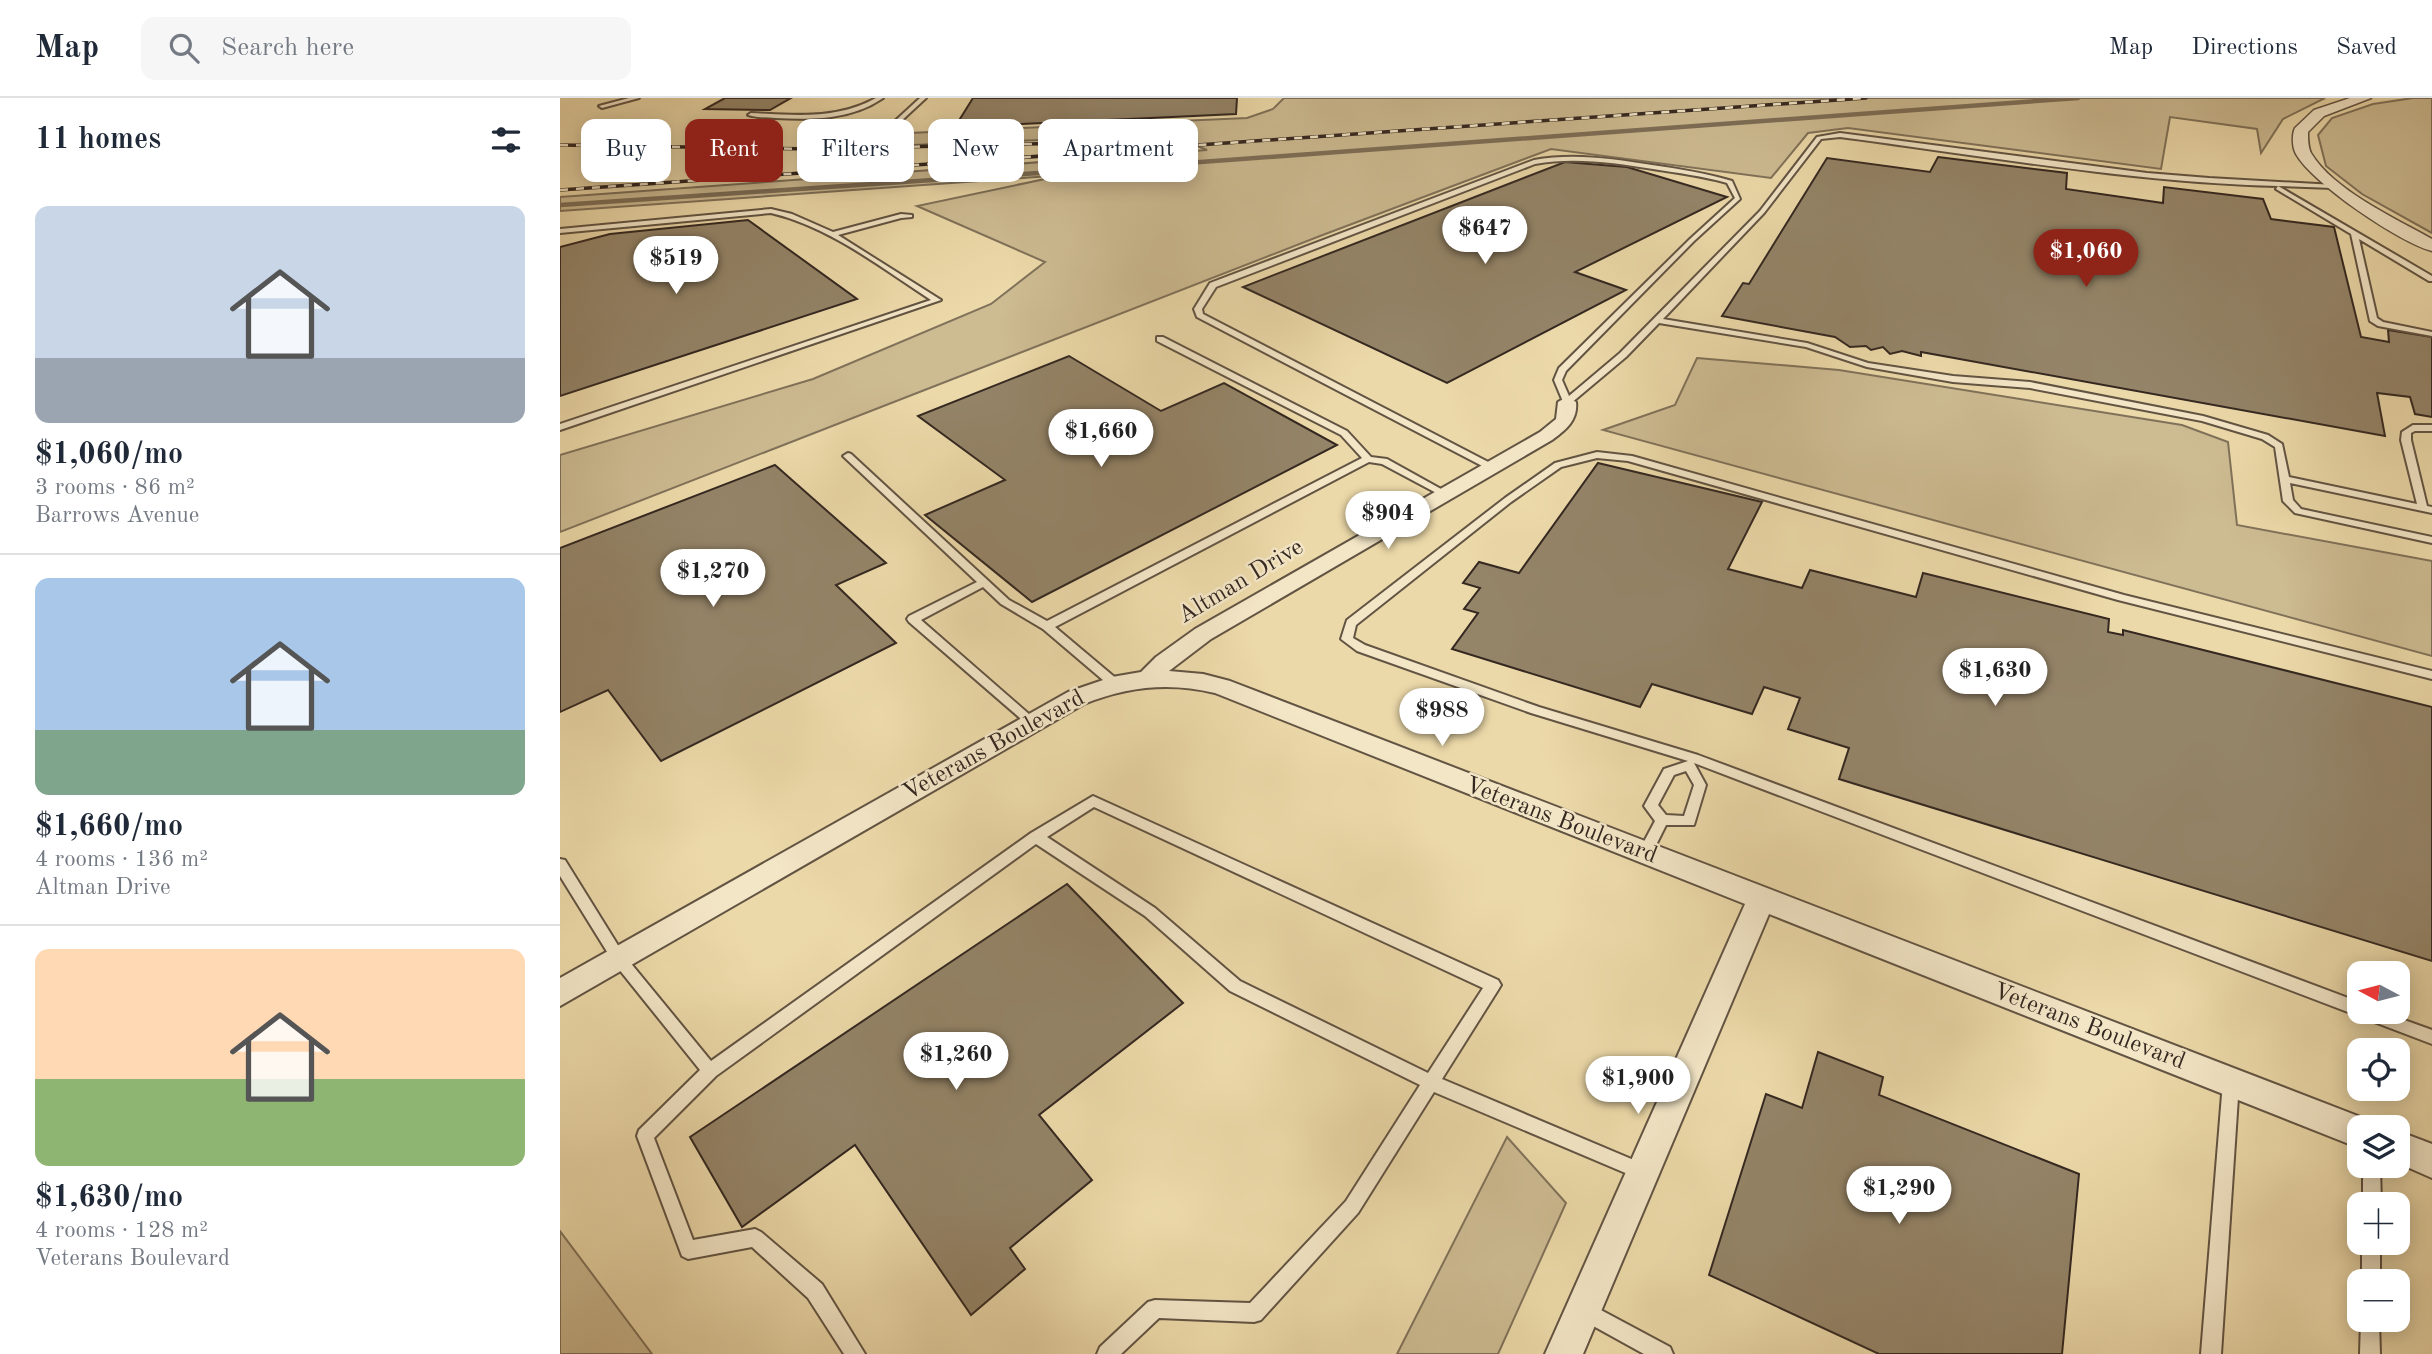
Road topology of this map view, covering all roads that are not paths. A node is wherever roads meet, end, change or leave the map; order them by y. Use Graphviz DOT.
graph roads {
  1 [pos="636,98"];
  2 [pos="880,98"];
  3 [pos="923,98"];
  4 [pos="2364,98"];
  5 [pos="602,106"];
  6 [pos="751,115"];
  7 [pos="900,119"];
  8 [pos="2274,186"];
  9 [pos="2333,187"];
  10 [pos="909,216"];
  11 [pos="560,231"];
  12 [pos="2354,232"];
  13 [pos="831,235"];
  14 [pos="2432,246"];
  15 [pos="2432,279"];
  16 [pos="1657,320"];
  17 [pos="2432,334"];
  18 [pos="1160,339"];
  19 [pos="1567,402"];
  20 [pos="560,427"];
  21 [pos="2432,428"];
  22 [pos="848,456"];
  23 [pos="1368,459"];
  24 [pos="1491,467"];
  25 [pos="2285,480"];
  26 [pos="1445,494"];
  27 [pos="2428,509"];
  28 [pos="2432,540"];
  29 [pos="983,583"];
  30 [pos="1047,626"];
  31 [pos="2432,675"];
  32 [pos="1149,678"];
  33 [pos="1114,683"];
  34 [pos="1032,722"];
  35 [pos="1692,761"];
  36 [pos="1662,820"];
  37 [pos="1036,837"];
  38 [pos="1644,853"];
  39 [pos="560,864"];
  40 [pos="1760,899"];
  41 [pos="619,959"];
  42 [pos="560,993"];
  43 [pos="2347,1005"];
  44 [pos="2397,1024"];
  45 [pos="2432,1037"];
  46 [pos="710,1070"];
  47 [pos="1430,1082"];
  48 [pos="2231,1083"];
  49 [pos="2347,1127"];
  50 [pos="2410,1152"];
  51 [pos="2432,1161"];
  52 [pos="1643,1172"];
  53 [pos="1583,1310"];
  54 [pos="2371,1332"];
  55 [pos="855,1354"];
  56 [pos="1107,1354"];
  57 [pos="1564,1354"];
  58 [pos="1663,1354"];
  59 [pos="2211,1354"];
  60 [pos="2370,1354"];
  1 -- 5 [label="lane"];
  2 -- 6 [label="lane"];
  3 -- 7 [label="lane"];
  4 -- 9 [label="street"];
  8 -- 9 [label="lane"];
  8 -- 12 [label="lane"];
  8 -- 16 [label="lane"];
  9 -- 14 [label="street"];
  10 -- 13 [label="lane"];
  11 -- 13 [label="lane"];
  12 -- 15 [label="lane"];
  12 -- 17 [label="lane"];
  13 -- 20 [label="lane"];
  16 -- 19 [label="lane"];
  16 -- 25 [label="lane"];
  18 -- 23 [label="lane"];
  19 -- 24 [label="street, Altman Drive"];
  19 -- 24 [label="lane"];
  21 -- 27 [label="lane"];
  22 -- 29 [label="lane"];
  23 -- 26 [label="lane"];
  23 -- 30 [label="lane"];
  24 -- 26 [label="street, Altman Drive"];
  25 -- 27 [label="lane"];
  25 -- 28 [label="lane"];
  26 -- 32 [label="street, Altman Drive"];
  29 -- 30 [label="lane"];
  29 -- 34 [label="lane"];
  30 -- 33 [label="lane"];
  31 -- 35 [label="lane"];
  32 -- 33 [label="street, Veterans Boulevard"];
  32 -- 38 [label="street, Veterans Boulevard"];
  33 -- 34 [label="street, Veterans Boulevard"];
  34 -- 41 [label="street, Veterans Boulevard"];
  35 -- 36 [label="lane"];
  35 -- 36 [label="lane"];
  35 -- 43 [label="lane"];
  36 -- 38 [label="lane"];
  37 -- 46 [label="lane"];
  37 -- 47 [label="lane"];
  37 -- 47 [label="lane"];
  38 -- 40 [label="street, Veterans Boulevard"];
  39 -- 41 [label="lane"];
  40 -- 48 [label="street, Veterans Boulevard"];
  40 -- 52 [label="street"];
  41 -- 42 [label="street, Veterans Boulevard"];
  41 -- 46 [label="lane"];
  44 -- 45 [label="lane"];
  46 -- 55 [label="lane"];
  47 -- 52 [label="lane"];
  47 -- 56 [label="lane"];
  48 -- 49 [label="street, Veterans Boulevard"];
  48 -- 59 [label="lane"];
  50 -- 51 [label="street"];
  52 -- 53 [label="street"];
  53 -- 57 [label="street"];
  53 -- 58 [label="lane"];
  54 -- 60 [label="lane"];
}
